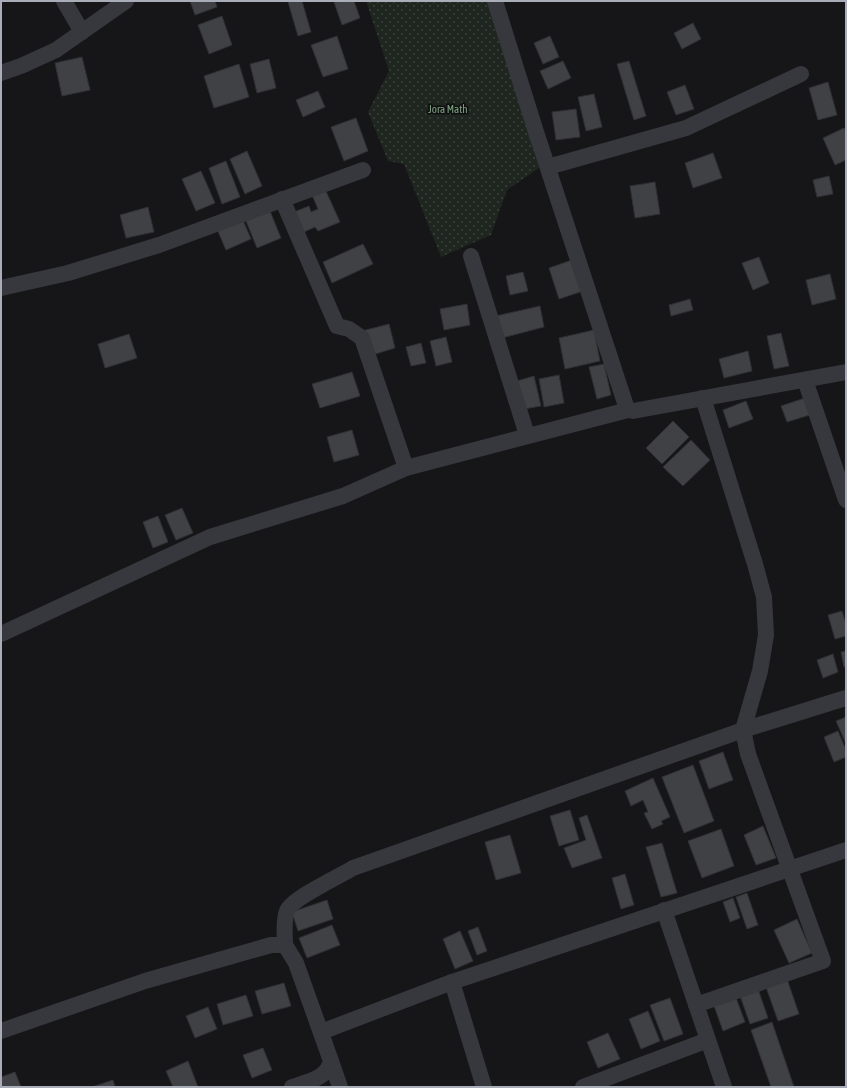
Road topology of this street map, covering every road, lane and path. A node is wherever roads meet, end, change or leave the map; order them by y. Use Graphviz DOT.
graph roads {
  1 [pos="64,1"];
  2 [pos="126,1"];
  3 [pos="495,1"];
  4 [pos="82,32"];
  5 [pos="1,73"];
  6 [pos="800,74"];
  7 [pos="548,166"];
  8 [pos="363,170"];
  9 [pos="282,199"];
  10 [pos="471,256"];
  11 [pos="1,288"];
  12 [pos="846,372"];
  13 [pos="805,380"];
  14 [pos="703,398"];
  15 [pos="628,410"];
  16 [pos="526,435"];
  17 [pos="406,468"];
  18 [pos="846,500"];
  19 [pos="1,634"];
  20 [pos="846,698"];
  21 [pos="743,730"];
  22 [pos="846,850"];
  23 [pos="789,869"];
  24 [pos="664,910"];
  25 [pos="286,945"];
  26 [pos="452,982"];
  27 [pos="696,1005"];
  28 [pos="1,1031"];
  29 [pos="321,1032"];
  30 [pos="708,1040"];
  31 [pos="332,1061"];
  32 [pos="292,1087"];
  33 [pos="340,1087"];
  34 [pos="484,1087"];
  35 [pos="583,1087"];
  36 [pos="724,1087"];
  1 -- 4 [label="street"];
  2 -- 4 [label="street"];
  3 -- 7 [label="street"];
  4 -- 5 [label="street"];
  6 -- 7 [label="street"];
  7 -- 15 [label="street"];
  8 -- 9 [label="street"];
  9 -- 11 [label="street"];
  9 -- 17 [label="street"];
  10 -- 16 [label="street"];
  12 -- 13 [label="street"];
  13 -- 14 [label="street"];
  13 -- 18 [label="street"];
  14 -- 15 [label="street"];
  14 -- 21 [label="street"];
  15 -- 16 [label="street"];
  16 -- 17 [label="street"];
  17 -- 19 [label="street"];
  20 -- 21 [label="street"];
  21 -- 23 [label="street"];
  21 -- 25 [label="street"];
  22 -- 23 [label="street"];
  23 -- 24 [label="street"];
  23 -- 27 [label="street"];
  24 -- 26 [label="street"];
  24 -- 27 [label="street"];
  25 -- 28 [label="street"];
  25 -- 29 [label="street"];
  26 -- 29 [label="street"];
  26 -- 34 [label="street"];
  27 -- 30 [label="street"];
  29 -- 31 [label="street"];
  30 -- 35 [label="street"];
  30 -- 36 [label="street"];
  31 -- 32 [label="street"];
  31 -- 33 [label="street"];
}
